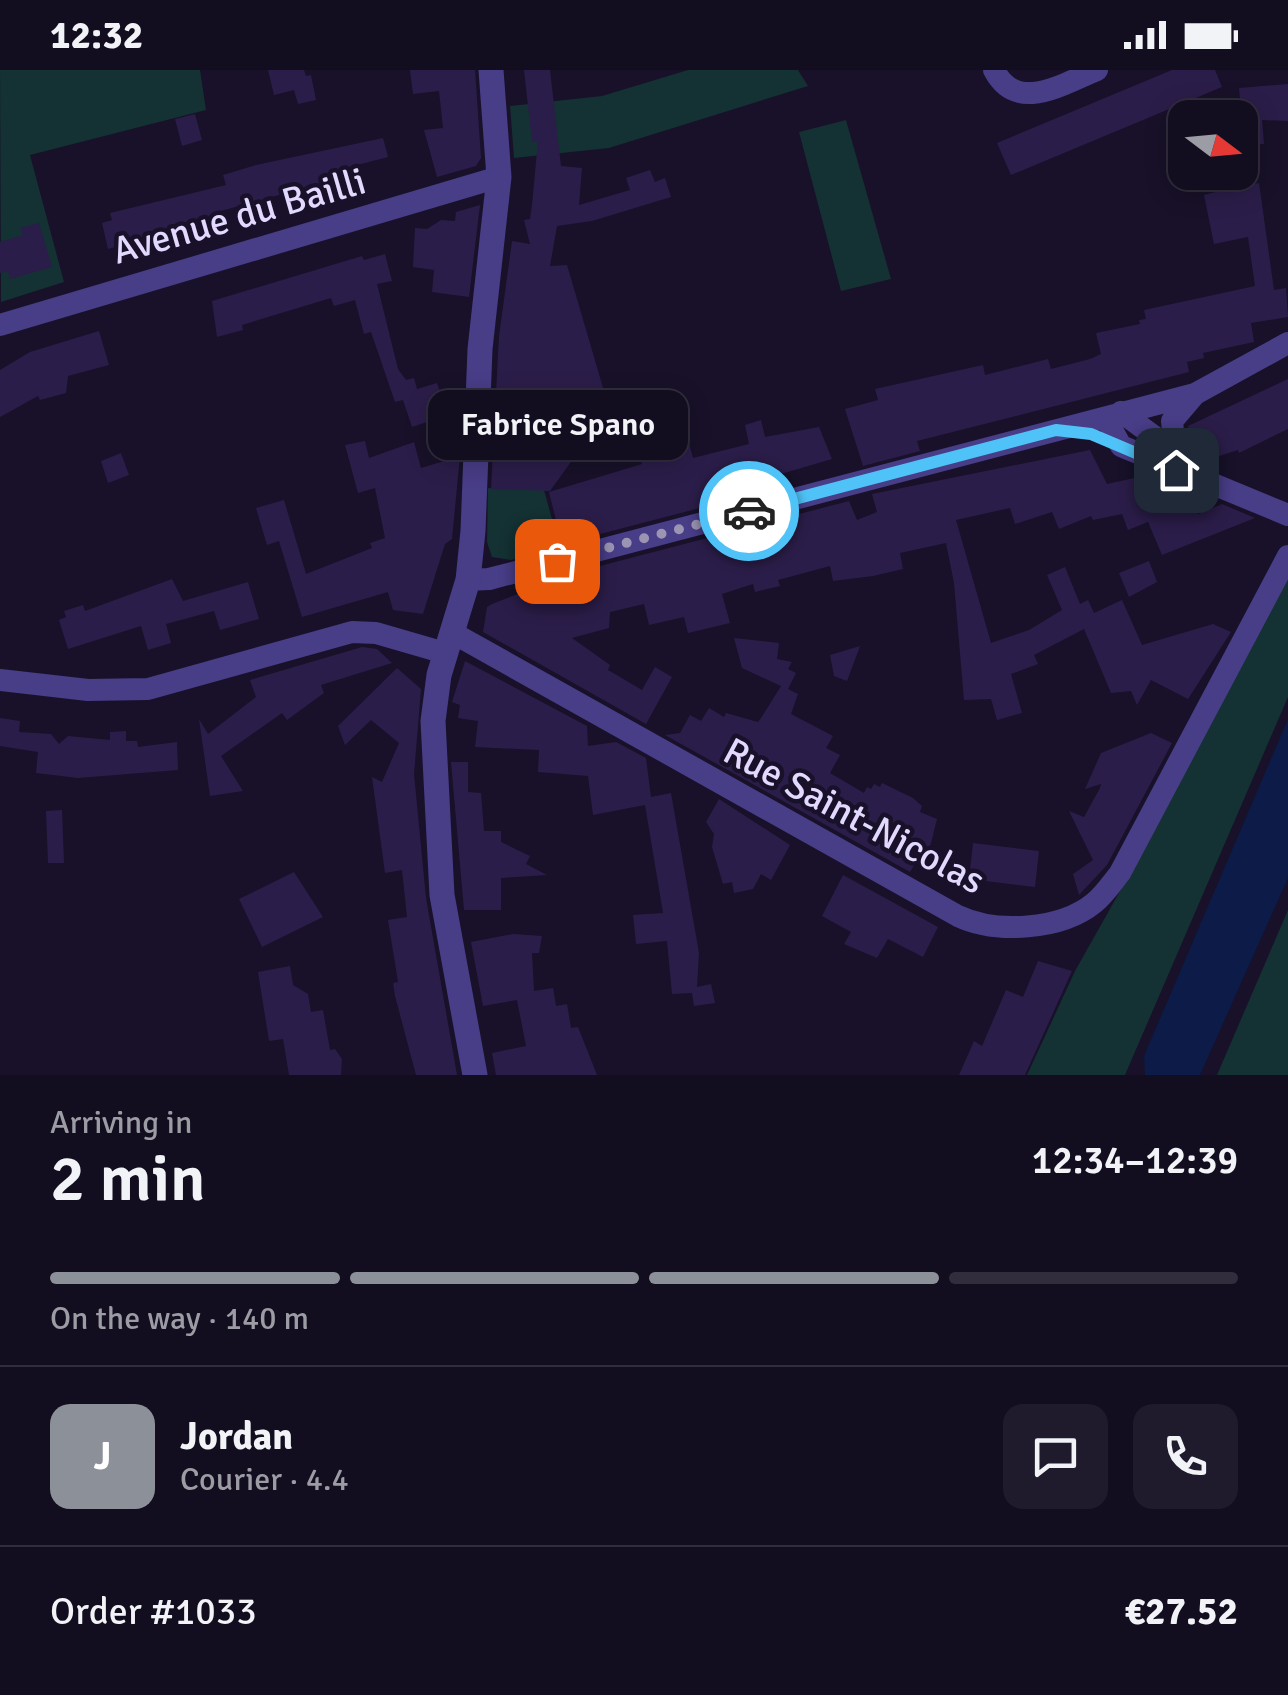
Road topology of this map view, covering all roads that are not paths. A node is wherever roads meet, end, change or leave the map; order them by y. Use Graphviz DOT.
graph roads {
  1 [pos="490,70"];
  2 [pos="994,70"];
  3 [pos="1097,70"];
  4 [pos="499,177"];
  5 [pos="0,325"];
  6 [pos="1288,343"];
  7 [pos="1195,394"];
  8 [pos="1121,412"];
  9 [pos="1056,430"];
  10 [pos="1121,446"];
  11 [pos="1175,451"];
  12 [pos="1223,486"];
  13 [pos="1288,515"];
  14 [pos="1288,556"];
  15 [pos="468,580"];
  16 [pos="449,643"];
  17 [pos="0,680"];
  18 [pos="474,1075"];
  1 -- 4 [label="street"];
  2 -- 3 [label="street"];
  4 -- 5 [label="street, Avenue du Bailli"];
  4 -- 15 [label="street"];
  6 -- 7 [label="street"];
  7 -- 8 [label="street"];
  7 -- 11 [label="street"];
  8 -- 9 [label="street"];
  8 -- 10 [label="street"];
  8 -- 11 [label="street"];
  9 -- 10 [label="street"];
  9 -- 15 [label="street"];
  10 -- 12 [label="street"];
  11 -- 12 [label="street"];
  12 -- 13 [label="street"];
  14 -- 16 [label="street, Rue Saint-Nicolas"];
  15 -- 16 [label="street"];
  16 -- 17 [label="street, Rue Saint-Nicolas"];
  16 -- 18 [label="street"];
}
